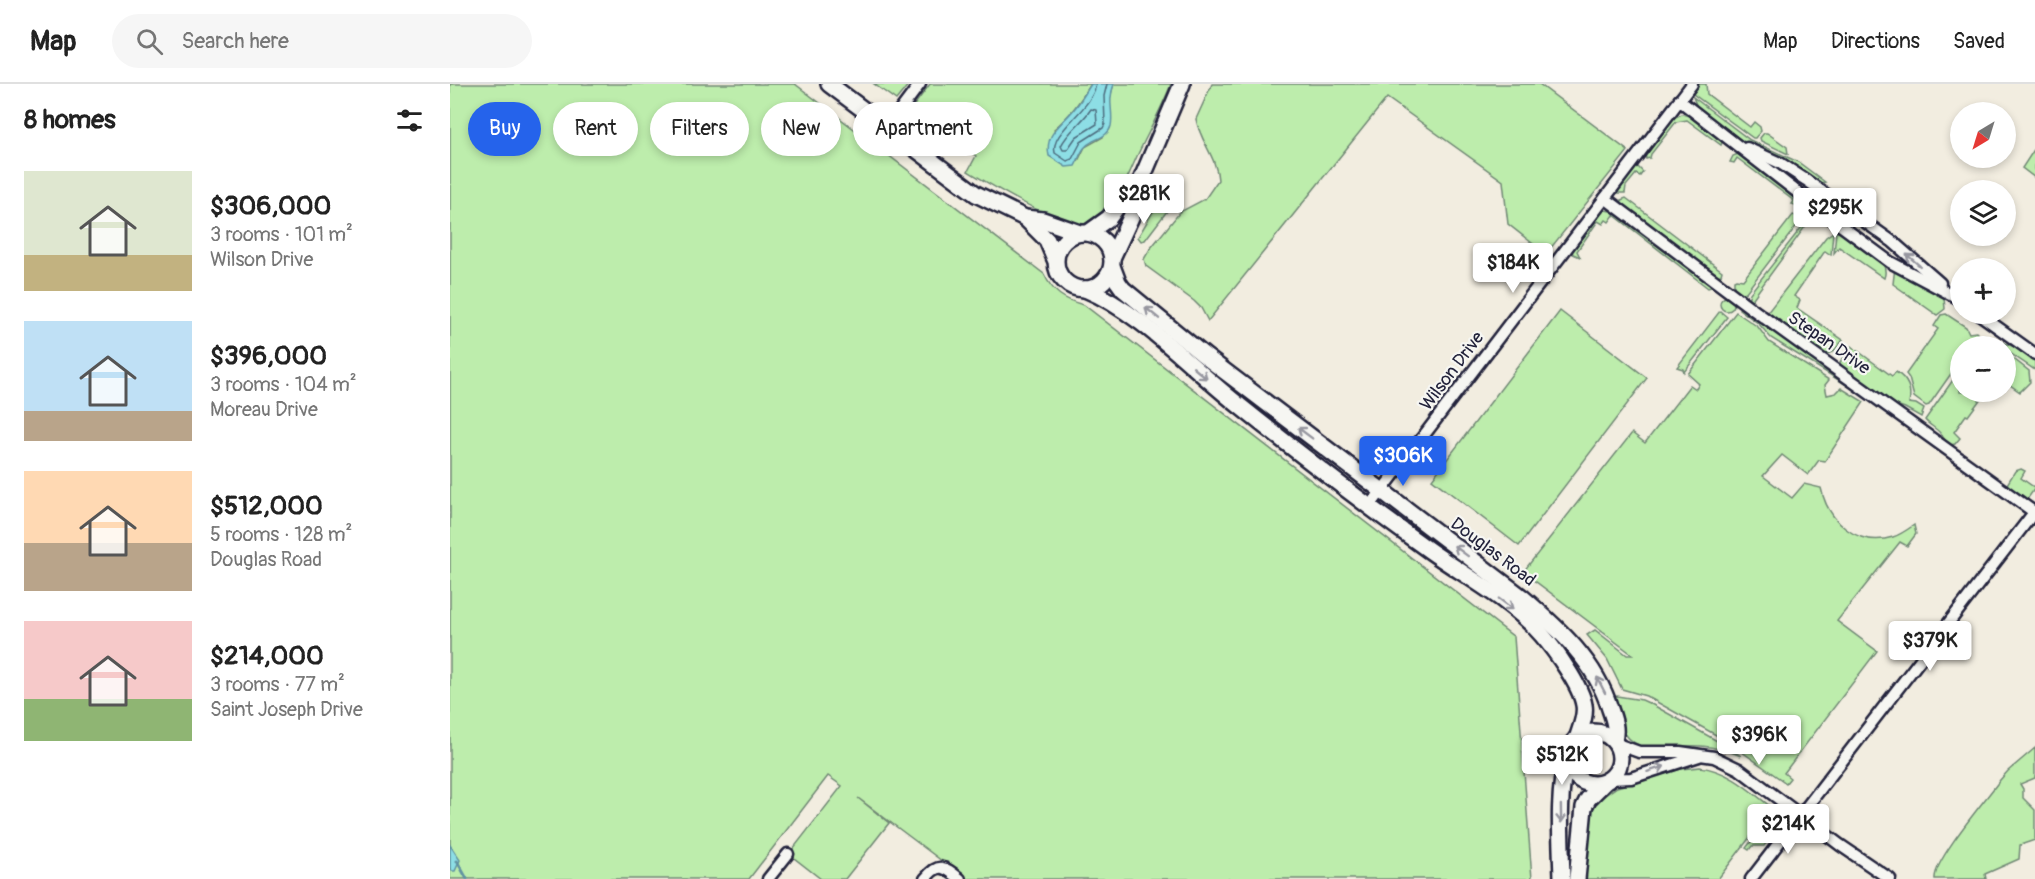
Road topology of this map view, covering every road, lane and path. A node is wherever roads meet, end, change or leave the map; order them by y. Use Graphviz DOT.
graph roads {
  1 [pos="829,84"];
  2 [pos="920,84"];
  3 [pos="1182,84"];
  4 [pos="1692,84"];
  5 [pos="1679,100"];
  6 [pos="853,102"];
  7 [pos="906,102"];
  8 [pos="1736,144"];
  9 [pos="925,156"];
  10 [pos="1140,183"];
  11 [pos="1605,198"];
  12 [pos="1024,218"];
  13 [pos="1084,233"];
  14 [pos="1055,260"];
  15 [pos="1112,262"];
  16 [pos="1085,289"];
  17 [pos="1950,291"];
  18 [pos="1950,294"];
  19 [pos="1993,324"];
  20 [pos="2035,354"];
  21 [pos="1381,491"];
  22 [pos="1370,506"];
  23 [pos="2035,512"];
  24 [pos="1578,736"];
  25 [pos="1615,742"];
  26 [pos="1700,755"];
  27 [pos="1567,757"];
  28 [pos="1608,780"];
  29 [pos="1801,814"];
  30 [pos="788,854"];
  31 [pos="928,876"];
  32 [pos="768,879"];
  33 [pos="960,879"];
  34 [pos="1562,879"];
  35 [pos="1577,879"];
  36 [pos="1751,879"];
  37 [pos="1890,879"];
  1 -- 6 [label="street"];
  2 -- 7 [label="street"];
  3 -- 10 [label="street"];
  4 -- 5 [label="street, Wilson Drive"];
  5 -- 8 [label="street"];
  5 -- 11 [label="street, Wilson Drive"];
  17 -- 8 [label="street, one-way"];
  8 -- 18 [label="street"];
  9 -- 12 [label="street"];
  10 -- 13 [label="street"];
  10 -- 15 [label="street"];
  11 -- 21 [label="street, Wilson Drive"];
  11 -- 23 [label="street, Stepan Drive"];
  12 -- 13 [label="street"];
  12 -- 14 [label="street"];
  13 -- 14 [label="street"];
  13 -- 15 [label="street"];
  14 -- 16 [label="street"];
  15 -- 16 [label="street"];
  21 -- 15 [label="street, Douglas Road, one-way"];
  16 -- 22 [label="street, Douglas Road, one-way"];
  19 -- 20 [label="street"];
  21 -- 22 [label="street, Wilson Drive"];
  25 -- 21 [label="street, Douglas Road, one-way"];
  22 -- 24 [label="street, Douglas Road, one-way"];
  23 -- 29 [label="street"];
  24 -- 25 [label="street"];
  24 -- 27 [label="street"];
  25 -- 26 [label="street"];
  25 -- 28 [label="street"];
  28 -- 26 [label="street, one-way"];
  26 -- 29 [label="street"];
  27 -- 28 [label="street"];
  27 -- 34 [label="street, one-way"];
  28 -- 35 [label="street"];
  29 -- 36 [label="street"];
  29 -- 37 [label="street"];
  30 -- 32 [label="street"];
  31 -- 33 [label="street"];
}
